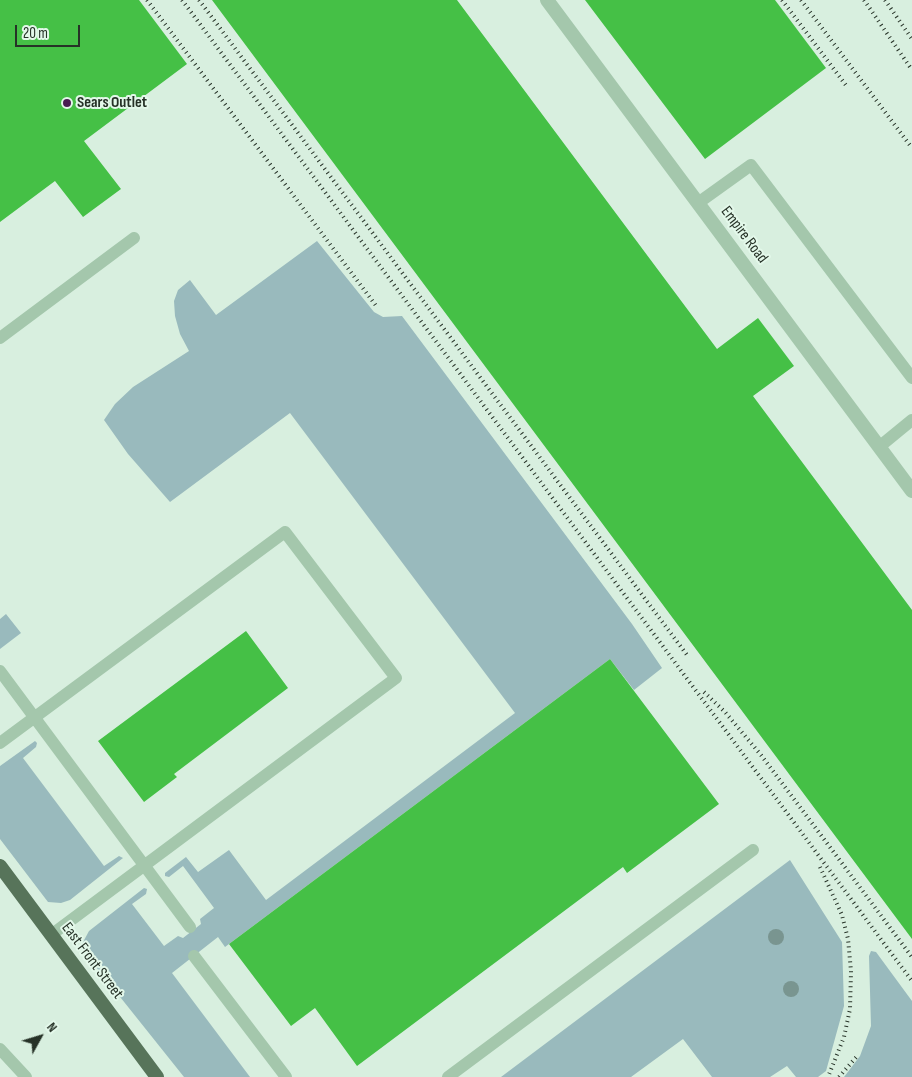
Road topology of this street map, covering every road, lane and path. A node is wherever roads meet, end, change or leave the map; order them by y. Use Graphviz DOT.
graph roads {
  1 [pos="547,0"];
  2 [pos="698,203"];
  3 [pos="134,238"];
  4 [pos="0,338"];
  5 [pos="912,378"];
  6 [pos="912,420"];
  7 [pos="879,446"];
  8 [pos="912,491"];
  9 [pos="0,671"];
  10 [pos="34,718"];
  11 [pos="0,743"];
  12 [pos="753,850"];
  13 [pos="0,866"];
  14 [pos="144,866"];
  15 [pos="190,927"];
  16 [pos="51,935"];
  17 [pos="194,956"];
  18 [pos="0,1049"];
  19 [pos="26,1077"];
  20 [pos="157,1077"];
  21 [pos="286,1077"];
  22 [pos="448,1077"];
  1 -- 2 [label="street, Empire Road"];
  2 -- 5 [label="lane"];
  2 -- 7 [label="street, Empire Road"];
  3 -- 4 [label="lane"];
  6 -- 7 [label="lane"];
  7 -- 8 [label="street, Empire Road"];
  9 -- 10 [label="lane"];
  10 -- 11 [label="lane"];
  10 -- 14 [label="lane"];
  10 -- 14 [label="lane"];
  12 -- 22 [label="lane"];
  13 -- 16 [label="main road, East Front Street"];
  14 -- 15 [label="lane"];
  14 -- 16 [label="lane"];
  16 -- 20 [label="main road, East Front Street"];
  17 -- 21 [label="lane"];
  18 -- 19 [label="lane"];
}
